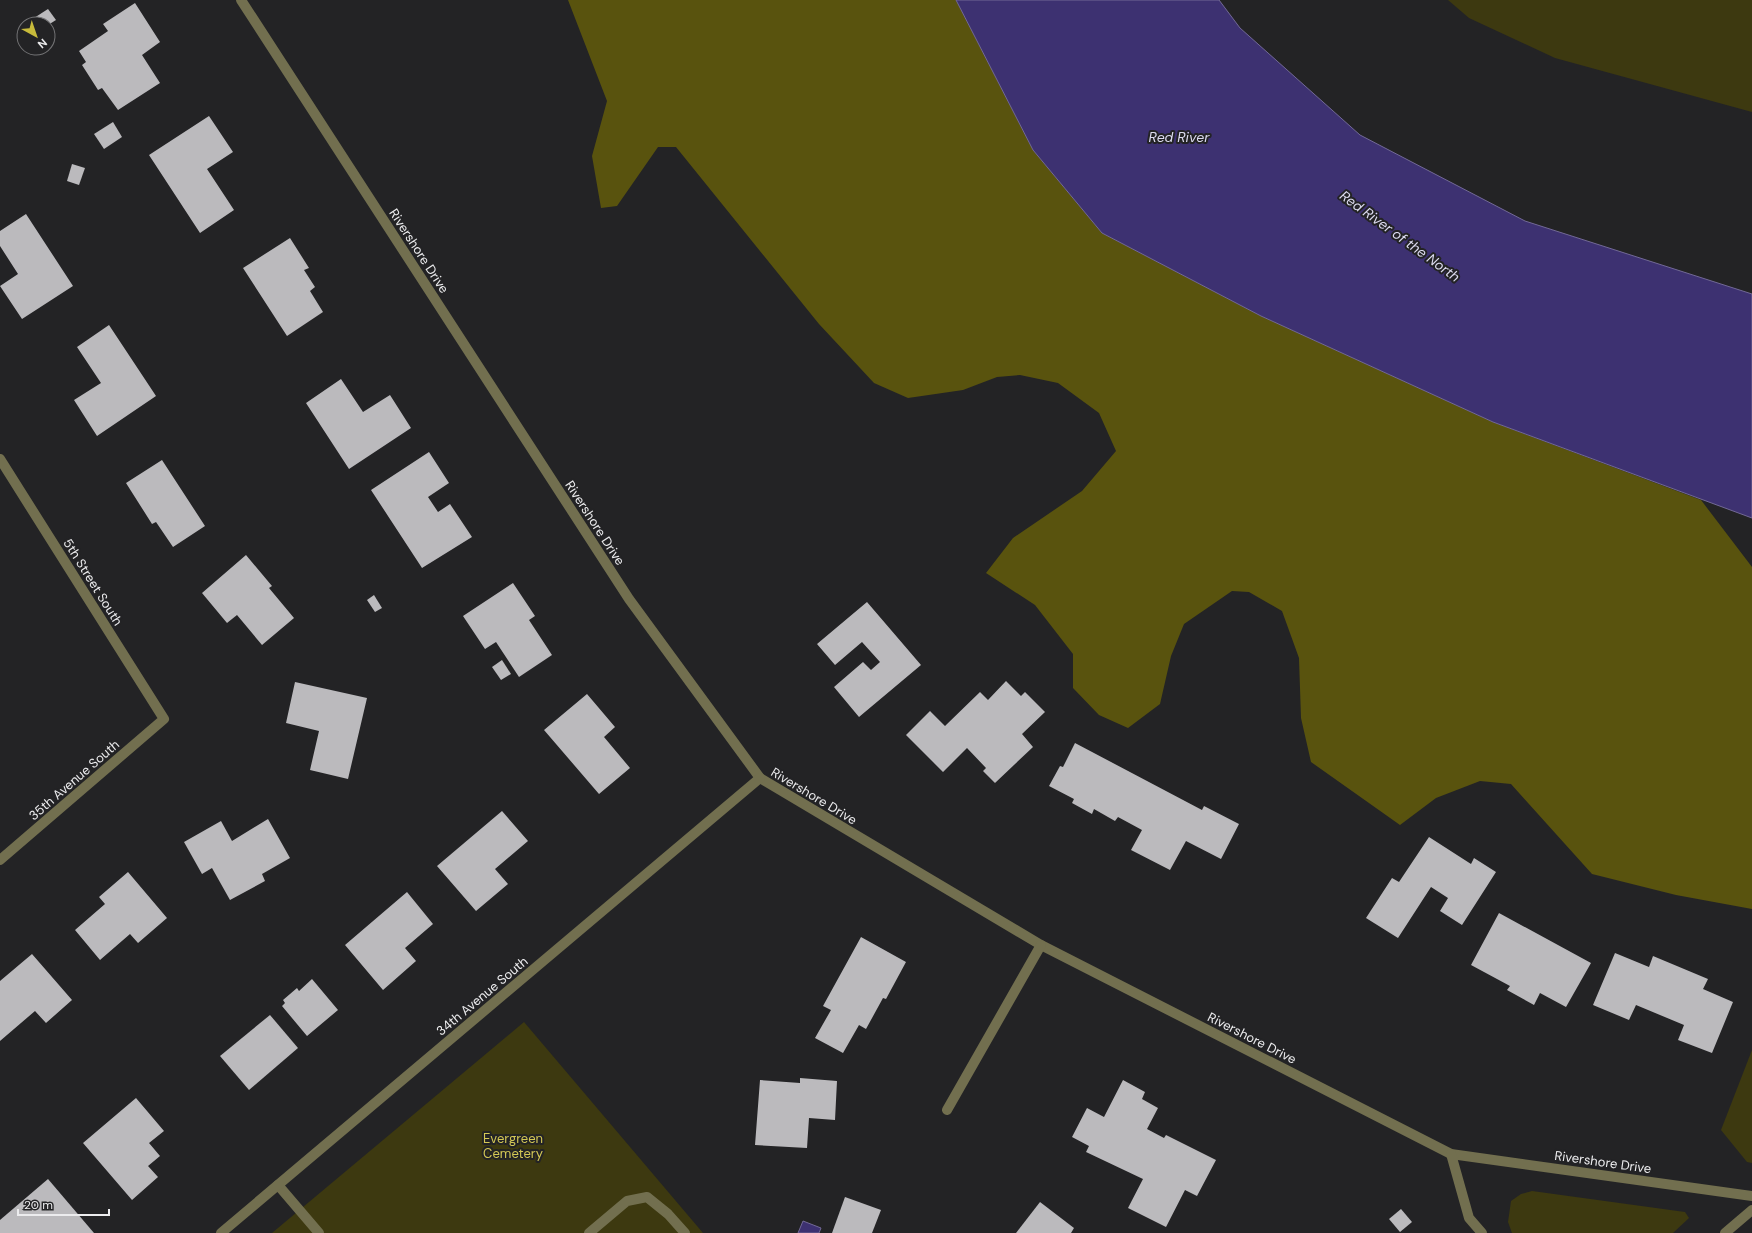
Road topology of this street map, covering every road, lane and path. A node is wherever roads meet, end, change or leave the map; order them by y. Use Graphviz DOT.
graph roads {
  1 [pos="241,0"];
  2 [pos="0,460"];
  3 [pos="164,719"];
  4 [pos="760,778"];
  5 [pos="0,860"];
  6 [pos="1041,945"];
  7 [pos="947,1110"];
  8 [pos="1451,1154"];
  9 [pos="278,1185"];
  10 [pos="1752,1196"];
  11 [pos="1752,1210"];
  12 [pos="221,1233"];
  13 [pos="319,1233"];
  14 [pos="589,1233"];
  15 [pos="685,1233"];
  16 [pos="1482,1233"];
  17 [pos="1725,1233"];
  1 -- 4 [label="street, Rivershore Drive"];
  2 -- 3 [label="street, 5th Street South"];
  3 -- 5 [label="street, 35th Avenue South"];
  4 -- 6 [label="street, Rivershore Drive"];
  4 -- 9 [label="street, 34th Avenue South"];
  6 -- 7 [label="street"];
  6 -- 8 [label="street, Rivershore Drive"];
  8 -- 10 [label="street, Rivershore Drive"];
  8 -- 16 [label="street"];
  9 -- 12 [label="street, 34th Avenue South"];
  9 -- 13 [label="street"];
  11 -- 17 [label="street"];
  14 -- 15 [label="street"];
}
